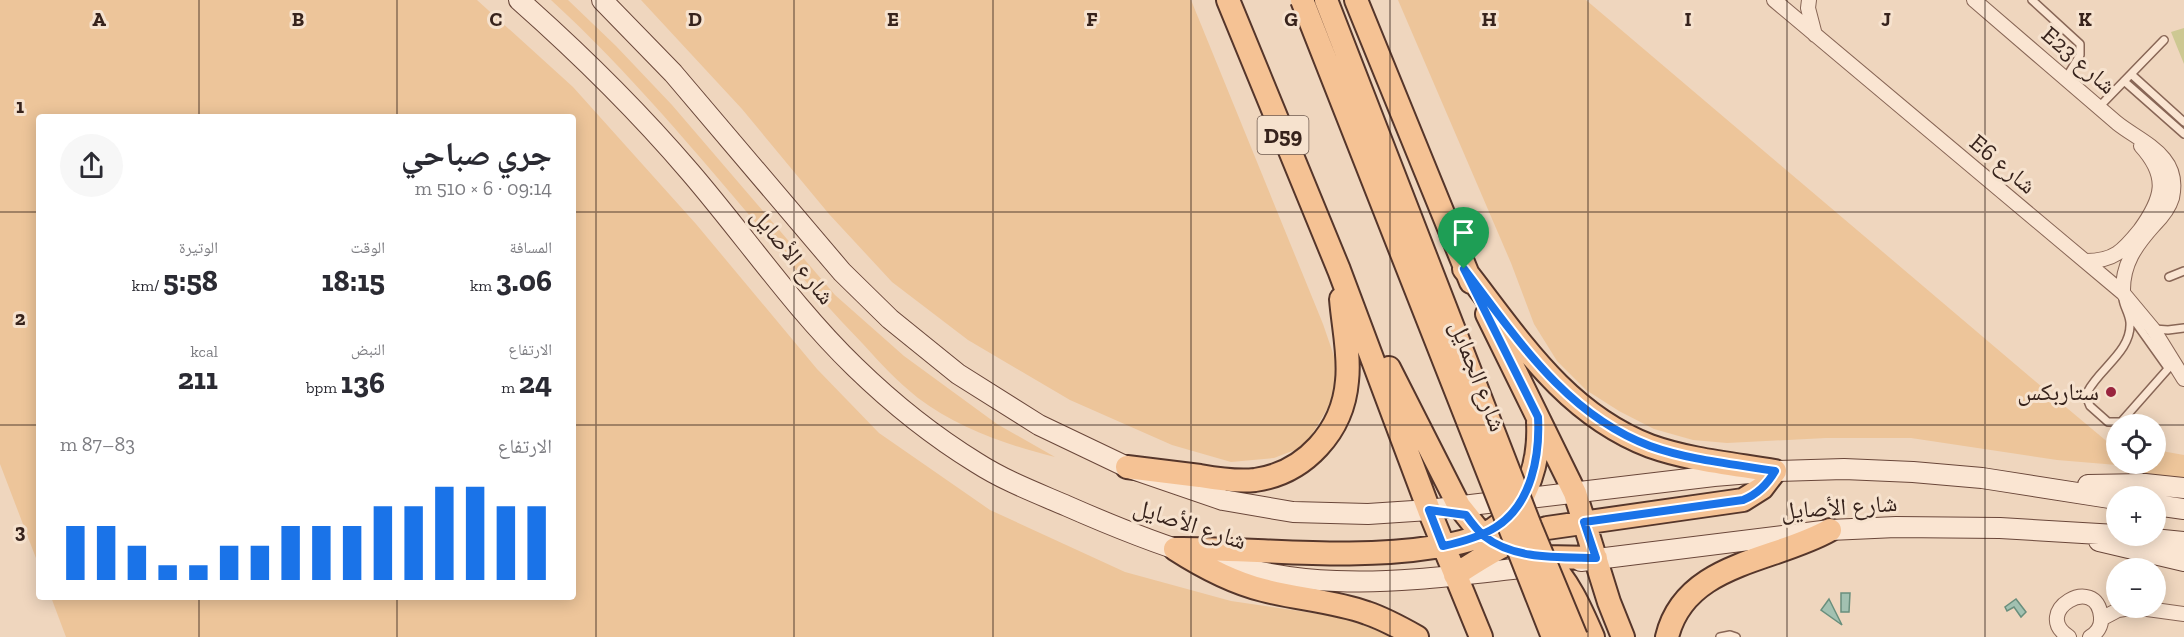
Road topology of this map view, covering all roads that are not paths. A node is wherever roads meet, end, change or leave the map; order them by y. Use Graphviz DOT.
graph roads {
  1 [pos="519,0"];
  2 [pos="602,0"];
  3 [pos="1228,0"];
  4 [pos="1302,0"];
  5 [pos="1326,0"];
  6 [pos="1356,0"];
  7 [pos="1774,0"];
  8 [pos="1809,0"];
  9 [pos="1974,0"];
  10 [pos="2032,0"];
  11 [pos="1815,35"];
  12 [pos="2163,40"];
  13 [pos="2131,74"];
  14 [pos="2066,78"];
  15 [pos="2124,81"];
  16 [pos="2099,107"];
  17 [pos="2184,122"];
  18 [pos="2127,131"];
  19 [pos="2184,134"];
  20 [pos="2125,249"];
  21 [pos="2086,261"];
  22 [pos="2126,265"];
  23 [pos="1464,269"];
  24 [pos="1339,270"];
  25 [pos="2184,271"];
  26 [pos="2169,277"];
  27 [pos="2108,281"];
  28 [pos="2123,293"];
  29 [pos="2128,311"];
  30 [pos="2184,328"];
  31 [pos="2153,329"];
  32 [pos="2171,365"];
  33 [pos="2184,379"];
  34 [pos="1538,417"];
  35 [pos="1127,467"];
  36 [pos="1775,471"];
  37 [pos="2049,488"];
  38 [pos="2184,488"];
  39 [pos="1575,493"];
  40 [pos="2106,497"];
  41 [pos="1521,499"];
  42 [pos="2166,506"];
  43 [pos="2184,509"];
  44 [pos="1429,510"];
  45 [pos="1463,510"];
  46 [pos="1584,522"];
  47 [pos="1830,530"];
  48 [pos="2052,532"];
  49 [pos="2106,535"];
  50 [pos="1500,536"];
  51 [pos="2166,540"];
  52 [pos="2184,542"];
  53 [pos="1443,546"];
  54 [pos="1176,549"];
  55 [pos="1596,558"];
  56 [pos="1549,561"];
  57 [pos="2184,561"];
  58 [pos="1455,575"];
  59 [pos="2166,612"];
  60 [pos="2184,614"];
  61 [pos="2106,616"];
  62 [pos="2101,619"];
  63 [pos="1417,637"];
  64 [pos="1481,637"];
  65 [pos="1553,637"];
  66 [pos="1576,637"];
  67 [pos="1593,637"];
  68 [pos="1623,637"];
  69 [pos="1668,637"];
  70 [pos="1720,637"];
  71 [pos="1736,637"];
  72 [pos="2069,637"];
  73 [pos="2090,637"];
  1 -- 54 [label="main road, شارع الأصايل"];
  2 -- 35 [label="main road, شارع الأصايل"];
  3 -- 24 [label="main road, D59"];
  4 -- 65 [label="main road, شارع الجمايل, bridge"];
  5 -- 66 [label="main road, شارع الجمايل, bridge"];
  6 -- 23 [label="main road"];
  7 -- 11 [label="street, E6 شارع"];
  8 -- 11 [label="street"];
  9 -- 14 [label="street, E23 شارع"];
  10 -- 14 [label="lane"];
  11 -- 21 [label="street, E6 شارع"];
  12 -- 13 [label="lane"];
  13 -- 15 [label="lane"];
  13 -- 17 [label="lane"];
  14 -- 16 [label="street, E23 شارع"];
  15 -- 16 [label="lane"];
  15 -- 19 [label="lane"];
  16 -- 18 [label="street, E23 شارع"];
  18 -- 20 [label="street, E23 شارع"];
  18 -- 22 [label="street, E23 شارع"];
  20 -- 21 [label="street"];
  20 -- 27 [label="street, E23 شارع"];
  21 -- 27 [label="street, E6 شارع"];
  22 -- 27 [label="street"];
  22 -- 28 [label="street, E23 شارع"];
  23 -- 34 [label="main road"];
  23 -- 36 [label="main road"];
  24 -- 35 [label="main road"];
  24 -- 44 [label="main road, D59"];
  24 -- 45 [label="main road"];
  25 -- 26 [label="lane"];
  27 -- 28 [label="street, E6 شارع"];
  28 -- 29 [label="lane"];
  28 -- 31 [label="street, E6 شارع"];
  29 -- 32 [label="lane"];
  29 -- 32 [label="lane"];
  30 -- 31 [label="lane"];
  31 -- 32 [label="street, E6 شارع"];
  32 -- 33 [label="street, E6 شارع"];
  34 -- 39 [label="main road"];
  34 -- 41 [label="main road"];
  35 -- 44 [label="main road, شارع الأصايل"];
  36 -- 37 [label="main road, شارع الأصايل"];
  36 -- 39 [label="main road, شارع الأصايل"];
  36 -- 46 [label="main road"];
  37 -- 38 [label="main road, شارع الأصايل"];
  37 -- 40 [label="main road, شارع الأصايل"];
  39 -- 41 [label="main road, شارع الأصايل"];
  39 -- 46 [label="main road"];
  41 -- 45 [label="main road, شارع الأصايل"];
  41 -- 50 [label="main road"];
  42 -- 43 [label="main road"];
  44 -- 45 [label="main road"];
  44 -- 53 [label="main road, D59"];
  45 -- 50 [label="main road"];
  46 -- 50 [label="main road"];
  46 -- 55 [label="main road"];
  47 -- 48 [label="main road, شارع الأصايل"];
  47 -- 55 [label="main road, شارع الأصايل"];
  47 -- 69 [label="main road"];
  48 -- 49 [label="main road, شارع الأصايل"];
  48 -- 57 [label="main road, شارع الأصايل"];
  50 -- 53 [label="main road"];
  50 -- 56 [label="main road"];
  50 -- 58 [label="main road"];
  51 -- 52 [label="main road"];
  53 -- 54 [label="main road"];
  53 -- 58 [label="main road, D59"];
  54 -- 58 [label="main road, شارع الأصايل"];
  54 -- 63 [label="main road"];
  55 -- 56 [label="main road"];
  55 -- 68 [label="main road"];
  56 -- 58 [label="main road, شارع الأصايل"];
  56 -- 67 [label="main road"];
  58 -- 64 [label="main road, D59"];
  59 -- 60 [label="street"];
  61 -- 62 [label="street"];
  62 -- 72 [label="street"];
  62 -- 73 [label="street"];
  70 -- 71 [label="lane"];
}
